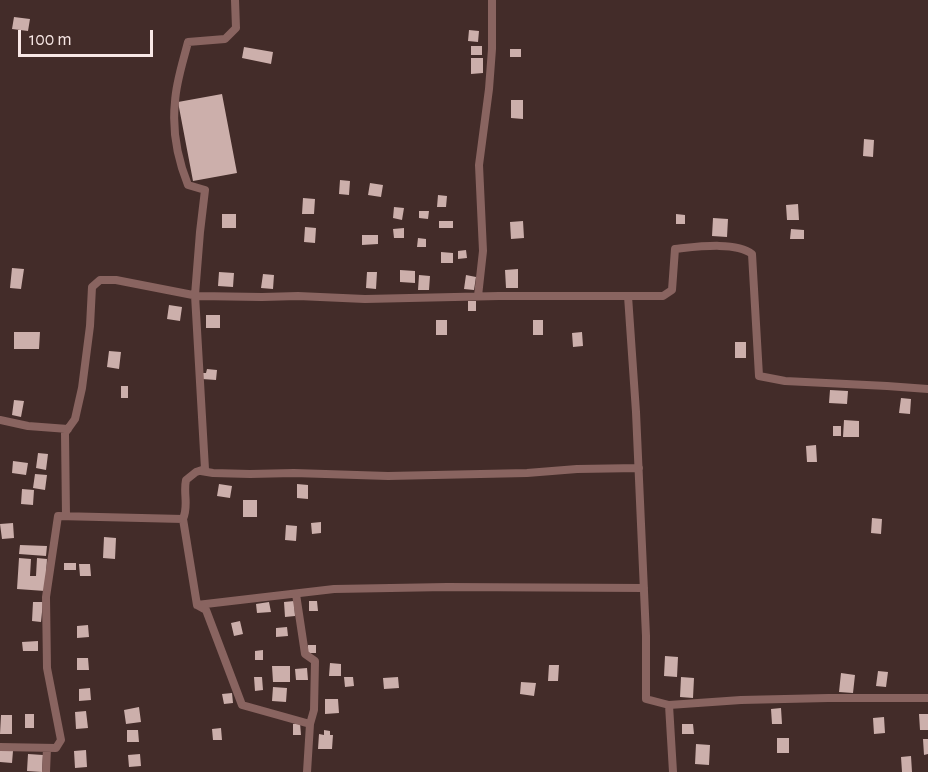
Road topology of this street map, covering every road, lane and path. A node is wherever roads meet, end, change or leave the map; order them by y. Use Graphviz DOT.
graph roads {
  1 [pos="235,0"];
  2 [pos="492,0"];
  3 [pos="195,296"];
  4 [pos="478,296"];
  5 [pos="628,296"];
  6 [pos="928,389"];
  7 [pos="0,420"];
  8 [pos="68,429"];
  9 [pos="639,468"];
  10 [pos="200,471"];
  11 [pos="66,516"];
  12 [pos="183,519"];
  13 [pos="644,588"];
  14 [pos="296,594"];
  15 [pos="197,605"];
  16 [pos="928,698"];
  17 [pos="669,705"];
  18 [pos="310,724"];
  19 [pos="0,747"];
  20 [pos="47,748"];
  21 [pos="46,772"];
  22 [pos="307,772"];
  23 [pos="674,772"];
  1 -- 3 [label="street"];
  2 -- 4 [label="street"];
  3 -- 4 [label="street"];
  3 -- 8 [label="street"];
  3 -- 10 [label="street"];
  4 -- 5 [label="street"];
  5 -- 6 [label="street"];
  5 -- 9 [label="street"];
  7 -- 8 [label="street"];
  8 -- 11 [label="street"];
  9 -- 10 [label="street"];
  9 -- 13 [label="street"];
  10 -- 12 [label="street"];
  11 -- 12 [label="street"];
  11 -- 20 [label="street"];
  12 -- 15 [label="street"];
  13 -- 14 [label="street"];
  13 -- 17 [label="street"];
  14 -- 15 [label="street"];
  14 -- 18 [label="street"];
  15 -- 18 [label="street"];
  16 -- 17 [label="street"];
  17 -- 23 [label="street"];
  18 -- 22 [label="street"];
  19 -- 20 [label="street"];
  20 -- 21 [label="street"];
}
